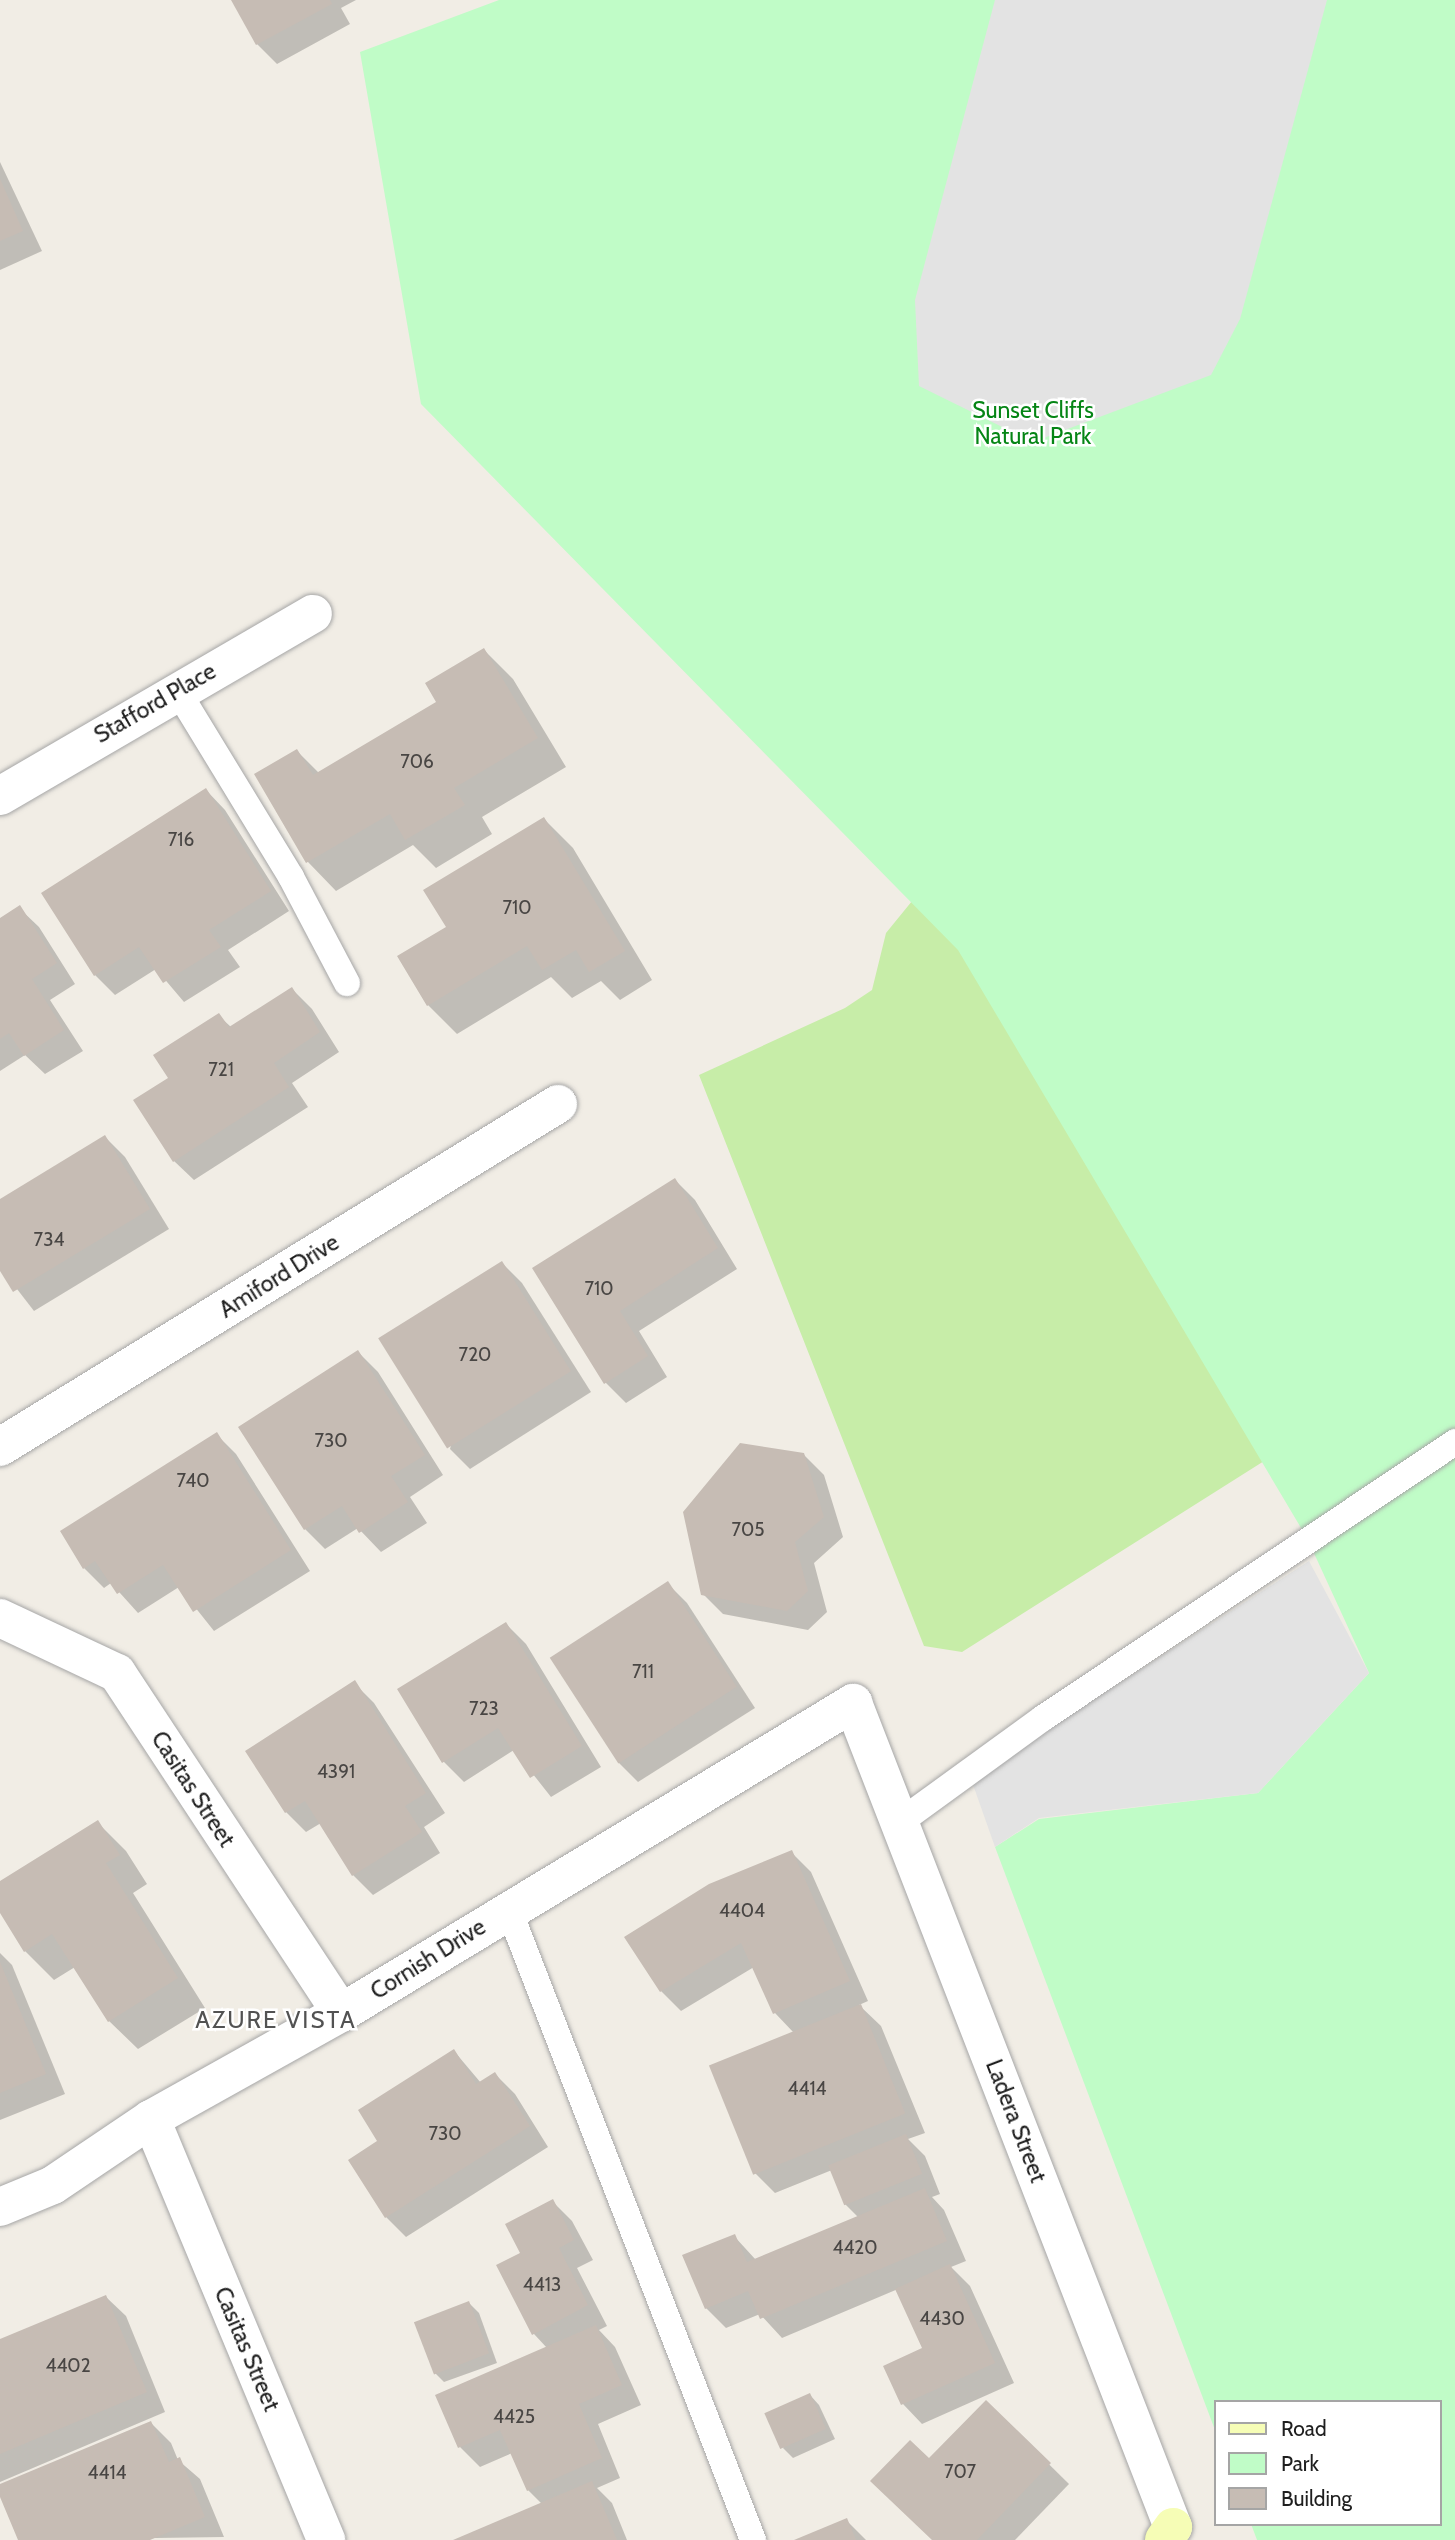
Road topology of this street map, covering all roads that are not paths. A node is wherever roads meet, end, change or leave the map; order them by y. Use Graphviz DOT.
graph roads {
  1 [pos="313,614"];
  2 [pos="177,690"];
  3 [pos="0,796"];
  4 [pos="347,982"];
  5 [pos="558,1104"];
  6 [pos="1455,1442"];
  7 [pos="0,1447"];
  8 [pos="0,1618"];
  9 [pos="853,1703"];
  10 [pos="900,1822"];
  11 [pos="509,1910"];
  12 [pos="341,2013"];
  13 [pos="151,2119"];
  14 [pos="0,2207"];
  15 [pos="1172,2536"];
  16 [pos="326,2540"];
  17 [pos="753,2540"];
  1 -- 2 [label="street, Stafford Place"];
  2 -- 3 [label="street, Stafford Place"];
  2 -- 4 [label="lane"];
  5 -- 7 [label="street, Amiford Drive"];
  6 -- 10 [label="lane"];
  8 -- 12 [label="street, Casitas Street"];
  9 -- 10 [label="street, Ladera Street"];
  9 -- 11 [label="street, Cornish Drive"];
  10 -- 15 [label="street, Ladera Street"];
  11 -- 12 [label="street, Cornish Drive"];
  11 -- 17 [label="lane"];
  12 -- 13 [label="street, Cornish Drive"];
  13 -- 14 [label="street, Cornish Drive"];
  13 -- 16 [label="street, Casitas Street"];
}
